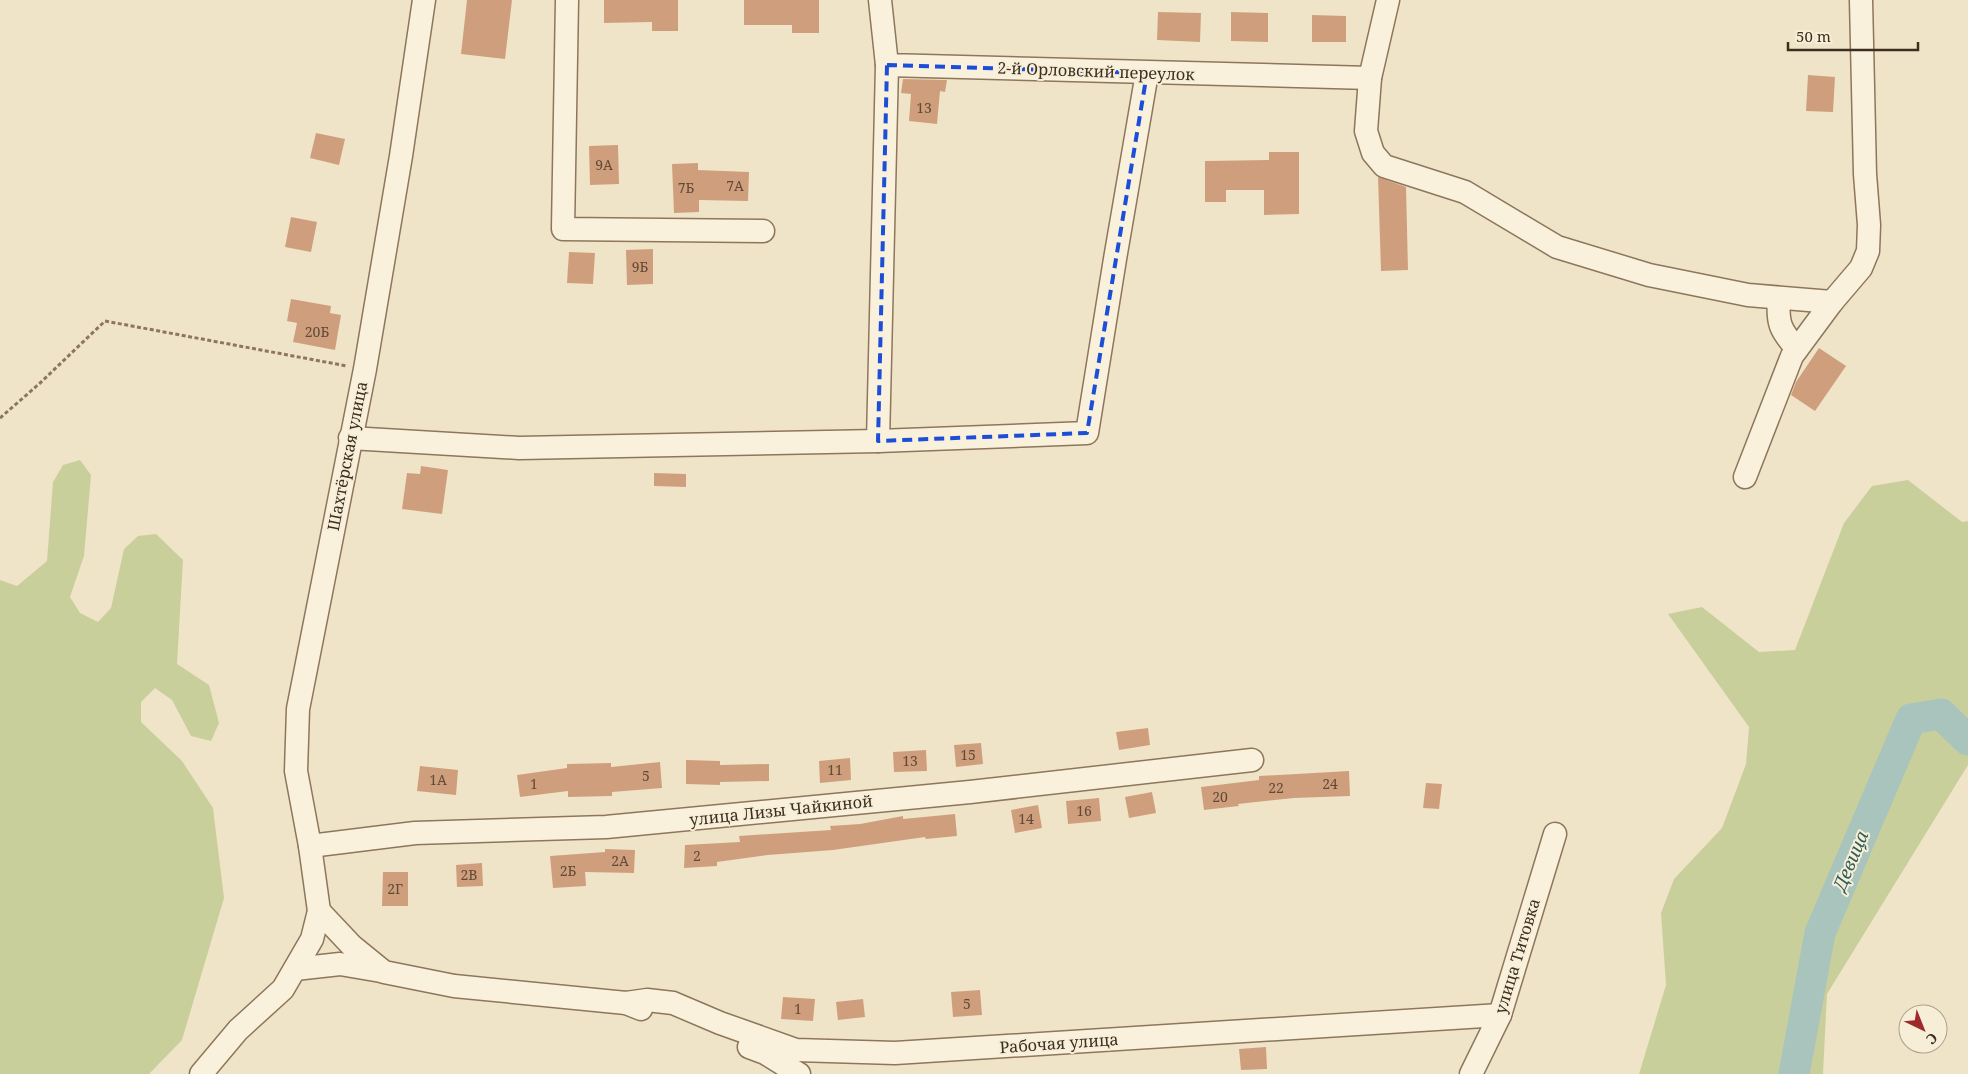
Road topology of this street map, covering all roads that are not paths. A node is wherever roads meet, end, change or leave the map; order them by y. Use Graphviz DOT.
graph roads {
  1 [pos="424,0"];
  2 [pos="567,0"];
  3 [pos="880,0"];
  4 [pos="1388,0"];
  5 [pos="1861,0"];
  6 [pos="887,65"];
  7 [pos="1147,73"];
  8 [pos="1370,78"];
  9 [pos="763,230"];
  10 [pos="1779,298"];
  11 [pos="1832,302"];
  12 [pos="1797,349"];
  13 [pos="350,438"];
  14 [pos="878,441"];
  15 [pos="1745,477"];
  16 [pos="1252,760"];
  17 [pos="1555,834"];
  18 [pos="310,846"];
  19 [pos="318,911"];
  20 [pos="295,969"];
  21 [pos="384,972"];
  22 [pos="626,1003"];
  23 [pos="1500,1015"];
  24 [pos="201,1074"];
  25 [pos="799,1074"];
  26 [pos="1470,1074"];
  1 -- 13 [label="street, Шахтёрская улица"];
  2 -- 9 [label="street"];
  3 -- 6 [label="street"];
  4 -- 8 [label="street"];
  5 -- 11 [label="street"];
  6 -- 7 [label="street, 2-й Орловский переулок"];
  6 -- 14 [label="street"];
  7 -- 8 [label="street, 2-й Орловский переулок"];
  7 -- 14 [label="street"];
  8 -- 10 [label="street"];
  10 -- 11 [label="street"];
  10 -- 12 [label="street"];
  11 -- 12 [label="street"];
  12 -- 15 [label="street"];
  13 -- 14 [label="street"];
  13 -- 18 [label="street, Шахтёрская улица"];
  16 -- 18 [label="street, улица Лизы Чайкиной"];
  17 -- 23 [label="street, улица Титовка"];
  18 -- 19 [label="street, Шахтёрская улица"];
  19 -- 20 [label="street, Шахтёрская улица"];
  19 -- 21 [label="street"];
  20 -- 21 [label="street"];
  20 -- 24 [label="street, Шахтёрская улица"];
  21 -- 22 [label="street"];
  22 -- 23 [label="street, Рабочая улица"];
  22 -- 25 [label="street"];
  23 -- 26 [label="street, улица Титовка"];
}
